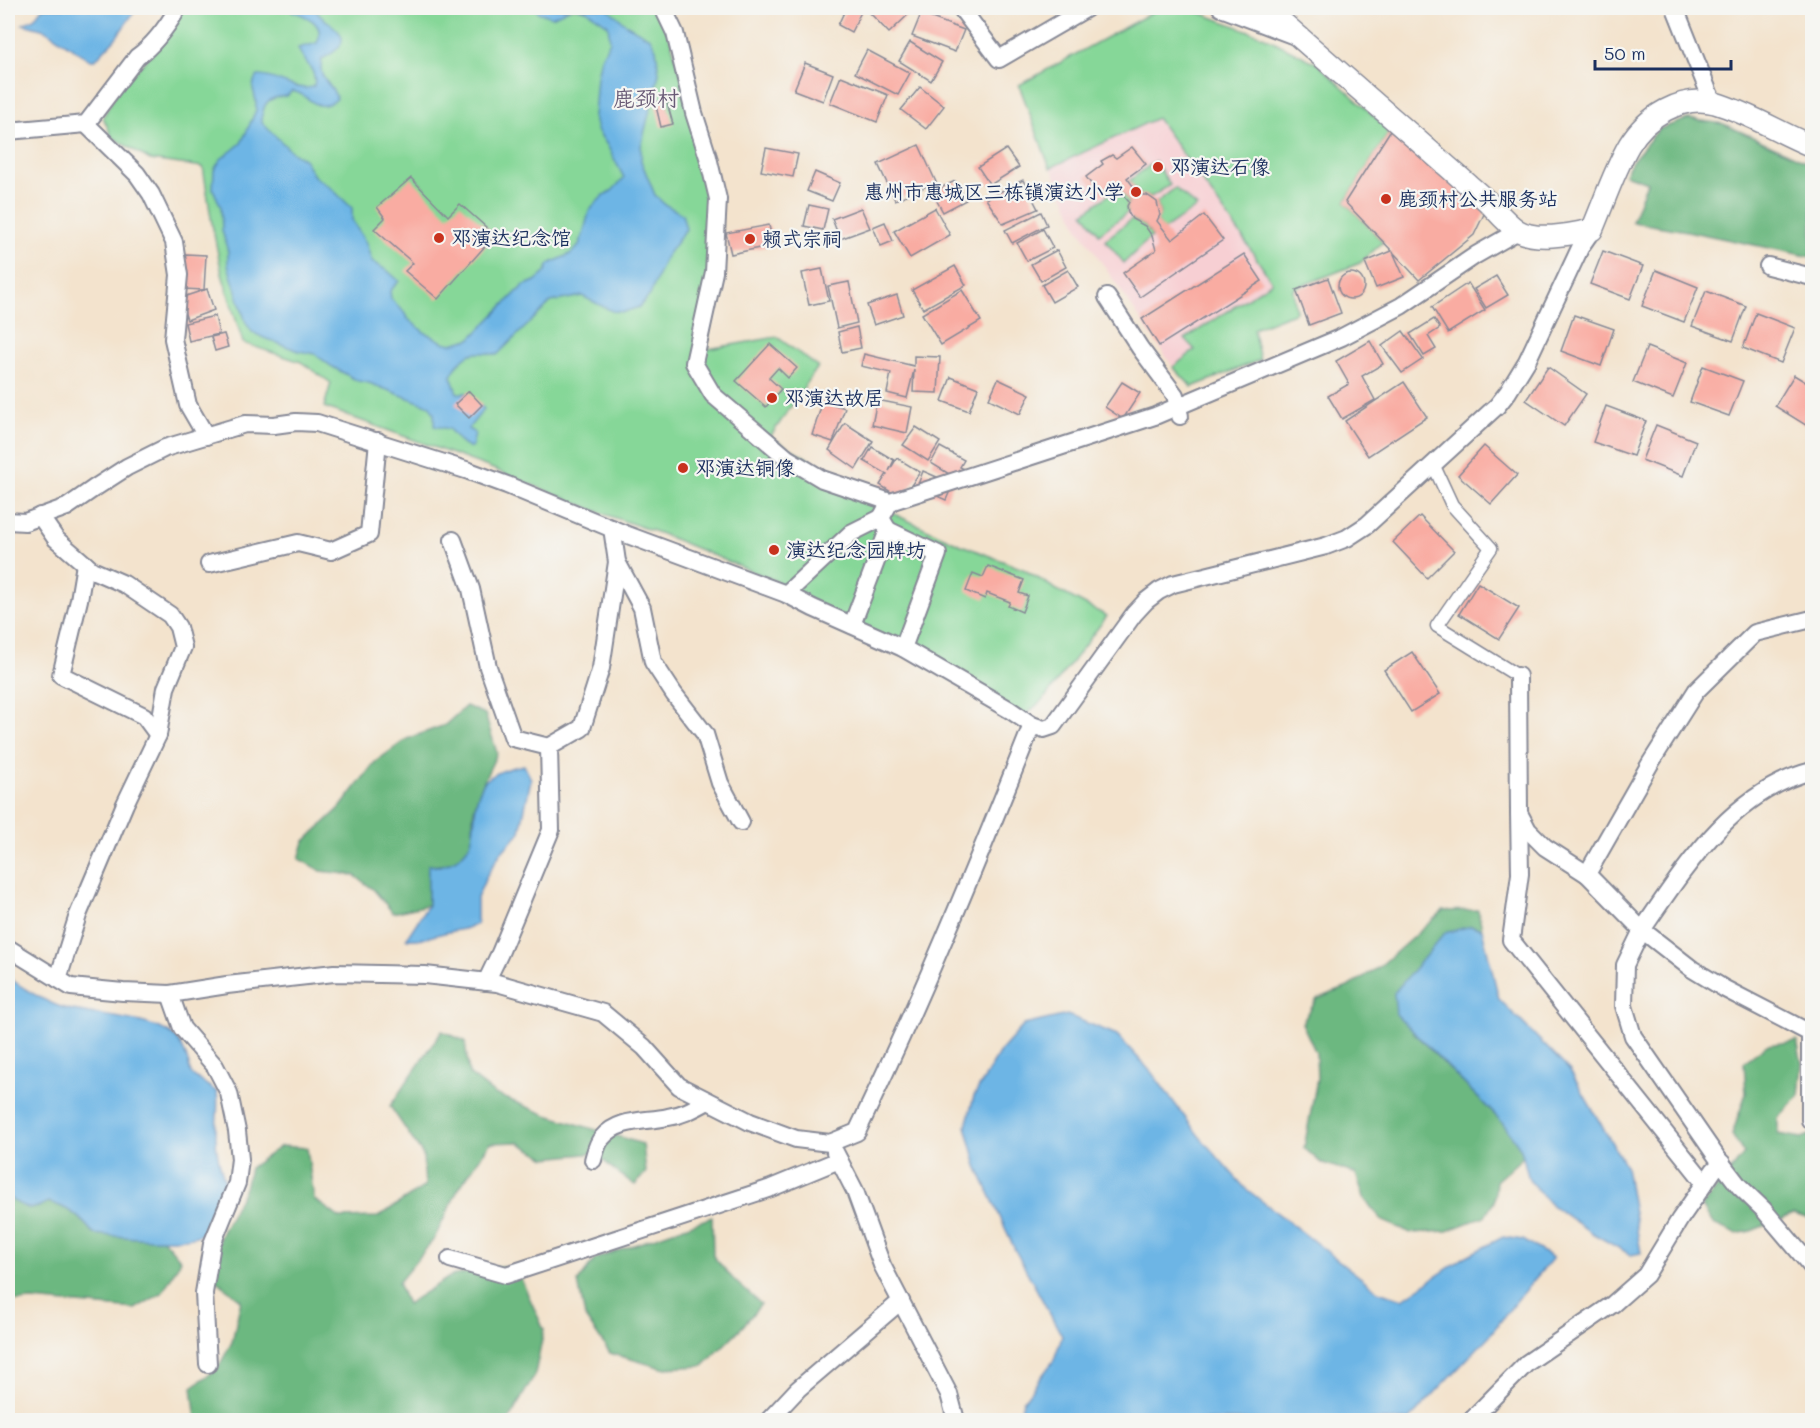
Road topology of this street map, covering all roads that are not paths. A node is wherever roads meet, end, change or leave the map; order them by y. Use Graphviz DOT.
graph roads {
  1 [pos="178,8"];
  2 [pos="663,8"];
  3 [pos="678,8"];
  4 [pos="961,8"];
  5 [pos="1087,8"];
  6 [pos="1221,8"];
  7 [pos="1266,8"];
  8 [pos="1675,8"];
  9 [pos="675,33"];
  10 [pos="1301,38"];
  11 [pos="1713,103"];
  12 [pos="86,124"];
  13 [pos="8,131"];
  14 [pos="1812,146"];
  15 [pos="1592,230"];
  16 [pos="1518,231"];
  17 [pos="1768,266"];
  18 [pos="1812,277"];
  19 [pos="1107,297"];
  20 [pos="1180,416"];
  21 [pos="206,436"];
  22 [pos="378,441"];
  23 [pos="1433,464"];
  24 [pos="890,501"];
  25 [pos="40,516"];
  26 [pos="8,519"];
  27 [pos="884,524"];
  28 [pos="612,528"];
  29 [pos="453,540"];
  30 [pos="617,562"];
  31 [pos="85,564"];
  32 [pos="209,564"];
  33 [pos="786,594"];
  34 [pos="1812,619"];
  35 [pos="852,625"];
  36 [pos="903,648"];
  37 [pos="1518,676"];
  38 [pos="1032,725"];
  39 [pos="158,735"];
  40 [pos="549,747"];
  41 [pos="1812,771"];
  42 [pos="1520,813"];
  43 [pos="741,822"];
  44 [pos="1587,874"];
  45 [pos="1642,930"];
  46 [pos="8,948"];
  47 [pos="58,979"];
  48 [pos="486,982"];
  49 [pos="170,994"];
  50 [pos="708,1101"];
  51 [pos="1810,1120"];
  52 [pos="830,1143"];
  53 [pos="593,1160"];
  54 [pos="839,1160"];
  55 [pos="1722,1163"];
  56 [pos="1705,1183"];
  57 [pos="450,1259"];
  58 [pos="1812,1267"];
  59 [pos="901,1301"];
  60 [pos="208,1364"];
  61 [pos="768,1420"];
  62 [pos="956,1420"];
  63 [pos="1471,1420"];
  1 -- 12 [label="street"];
  2 -- 9 [label="street"];
  3 -- 9 [label="street"];
  4 -- 5 [label="street"];
  6 -- 10 [label="street"];
  7 -- 10 [label="street"];
  8 -- 11 [label="street"];
  9 -- 24 [label="street"];
  10 -- 16 [label="street"];
  11 -- 14 [label="street"];
  11 -- 15 [label="street"];
  12 -- 13 [label="street"];
  12 -- 21 [label="street"];
  15 -- 16 [label="street"];
  15 -- 23 [label="street"];
  16 -- 24 [label="street"];
  17 -- 18 [label="street"];
  19 -- 20 [label="street"];
  21 -- 22 [label="street"];
  21 -- 25 [label="street"];
  22 -- 28 [label="street"];
  22 -- 32 [label="street"];
  23 -- 37 [label="street"];
  23 -- 38 [label="street"];
  24 -- 27 [label="street"];
  25 -- 26 [label="street"];
  25 -- 31 [label="street"];
  27 -- 33 [label="street"];
  27 -- 35 [label="street"];
  27 -- 36 [label="street"];
  28 -- 30 [label="street"];
  28 -- 33 [label="street"];
  29 -- 40 [label="street"];
  30 -- 40 [label="street"];
  30 -- 43 [label="street"];
  31 -- 39 [label="street"];
  31 -- 39 [label="street"];
  33 -- 35 [label="street"];
  34 -- 44 [label="street"];
  35 -- 36 [label="street"];
  36 -- 38 [label="street"];
  37 -- 42 [label="street"];
  38 -- 52 [label="street"];
  39 -- 47 [label="street"];
  40 -- 48 [label="street"];
  41 -- 45 [label="street"];
  42 -- 44 [label="street"];
  42 -- 56 [label="street"];
  44 -- 45 [label="street"];
  45 -- 51 [label="street"];
  45 -- 55 [label="street"];
  46 -- 47 [label="street"];
  47 -- 49 [label="street"];
  48 -- 49 [label="street"];
  48 -- 50 [label="street"];
  49 -- 60 [label="street"];
  50 -- 52 [label="street"];
  50 -- 53 [label="street"];
  52 -- 54 [label="street"];
  54 -- 57 [label="street"];
  54 -- 59 [label="street"];
  55 -- 56 [label="street"];
  55 -- 58 [label="street"];
  56 -- 63 [label="street"];
  59 -- 61 [label="street"];
  59 -- 62 [label="street"];
}
